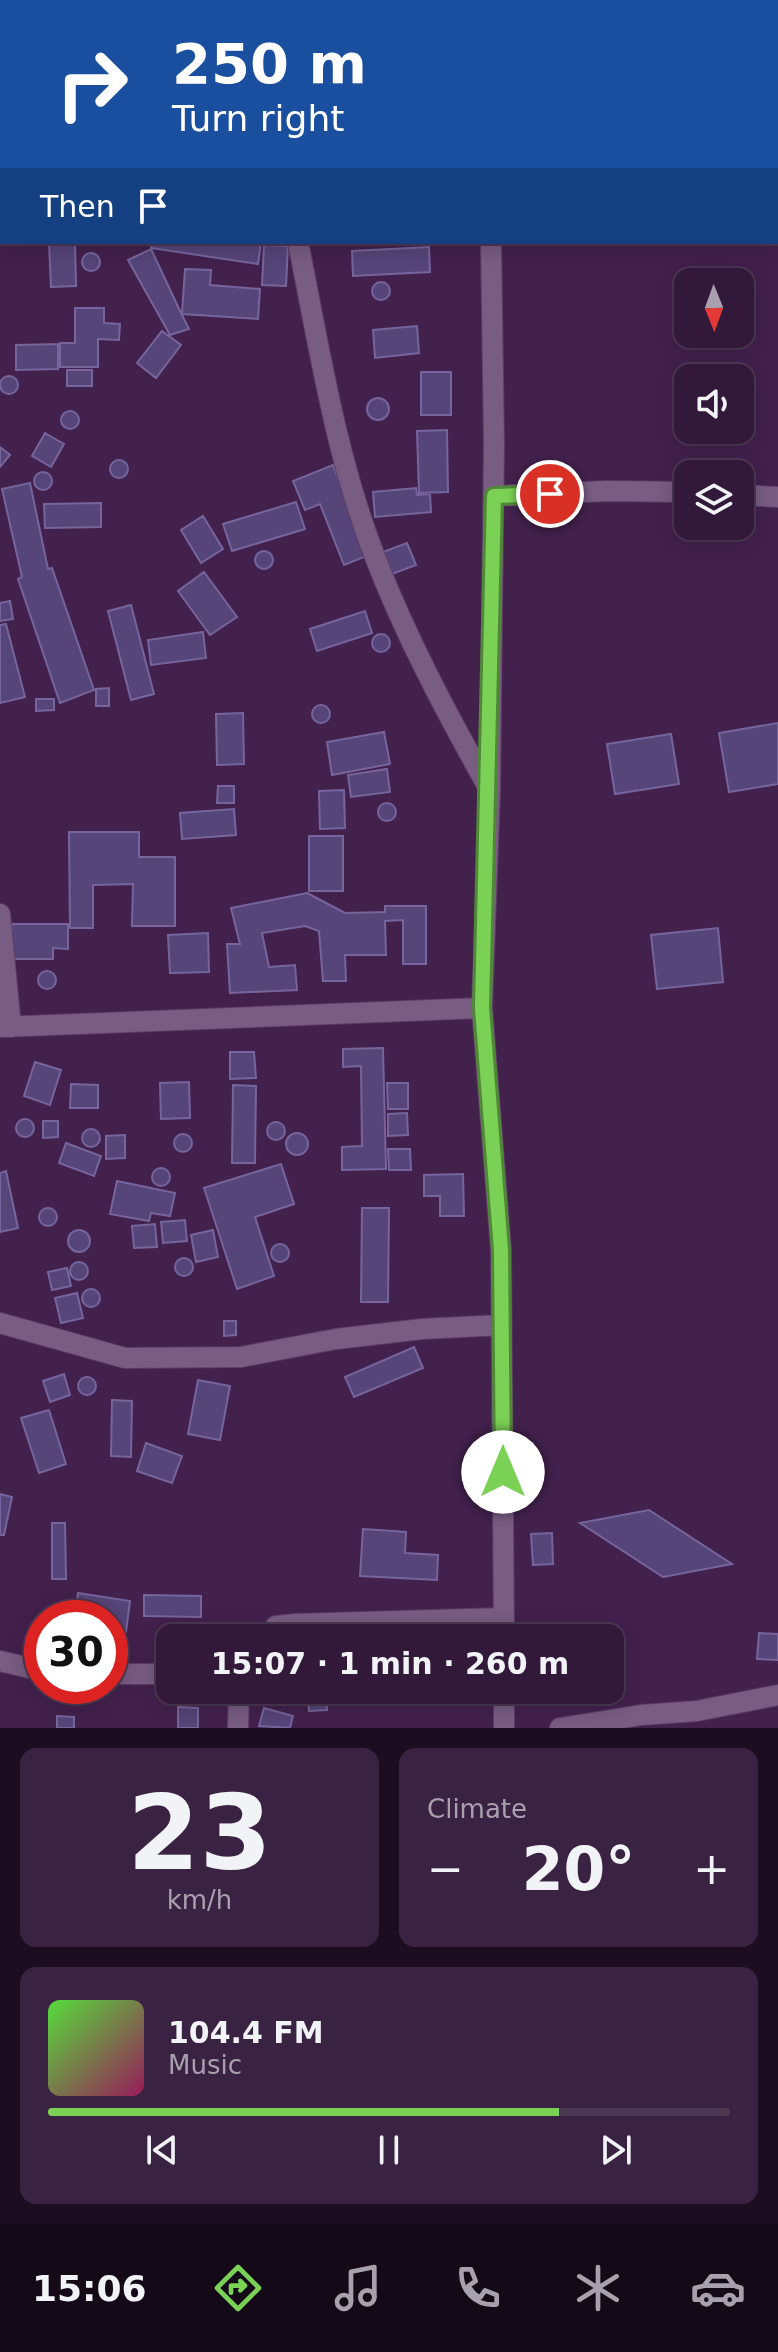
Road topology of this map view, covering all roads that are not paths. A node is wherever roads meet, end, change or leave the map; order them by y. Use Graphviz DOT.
graph roads {
  1 [pos="298,244"];
  2 [pos="491,244"];
  3 [pos="674,492"];
  4 [pos="494,496"];
  5 [pos="754,496"];
  6 [pos="778,497"];
  7 [pos="490,791"];
  8 [pos="0,914"];
  9 [pos="482,1008"];
  10 [pos="5,1027"];
  11 [pos="0,1323"];
  12 [pos="502,1325"];
  13 [pos="504,1624"];
  14 [pos="0,1661"];
  15 [pos="24,1667"];
  16 [pos="128,1674"];
  17 [pos="156,1674"];
  18 [pos="778,1695"];
  19 [pos="239,1704"];
  20 [pos="504,1704"];
  21 [pos="238,1728"];
  22 [pos="504,1728"];
  23 [pos="560,1728"];
  1 -- 7 [label="street"];
  2 -- 4 [label="street"];
  3 -- 4 [label="street"];
  4 -- 7 [label="street"];
  5 -- 6 [label="street"];
  7 -- 9 [label="street"];
  8 -- 10 [label="street"];
  9 -- 10 [label="street"];
  9 -- 12 [label="street"];
  11 -- 12 [label="street"];
  12 -- 13 [label="street"];
  14 -- 15 [label="street"];
  16 -- 17 [label="street"];
  18 -- 23 [label="street"];
  19 -- 21 [label="street"];
  20 -- 22 [label="street"];
}
